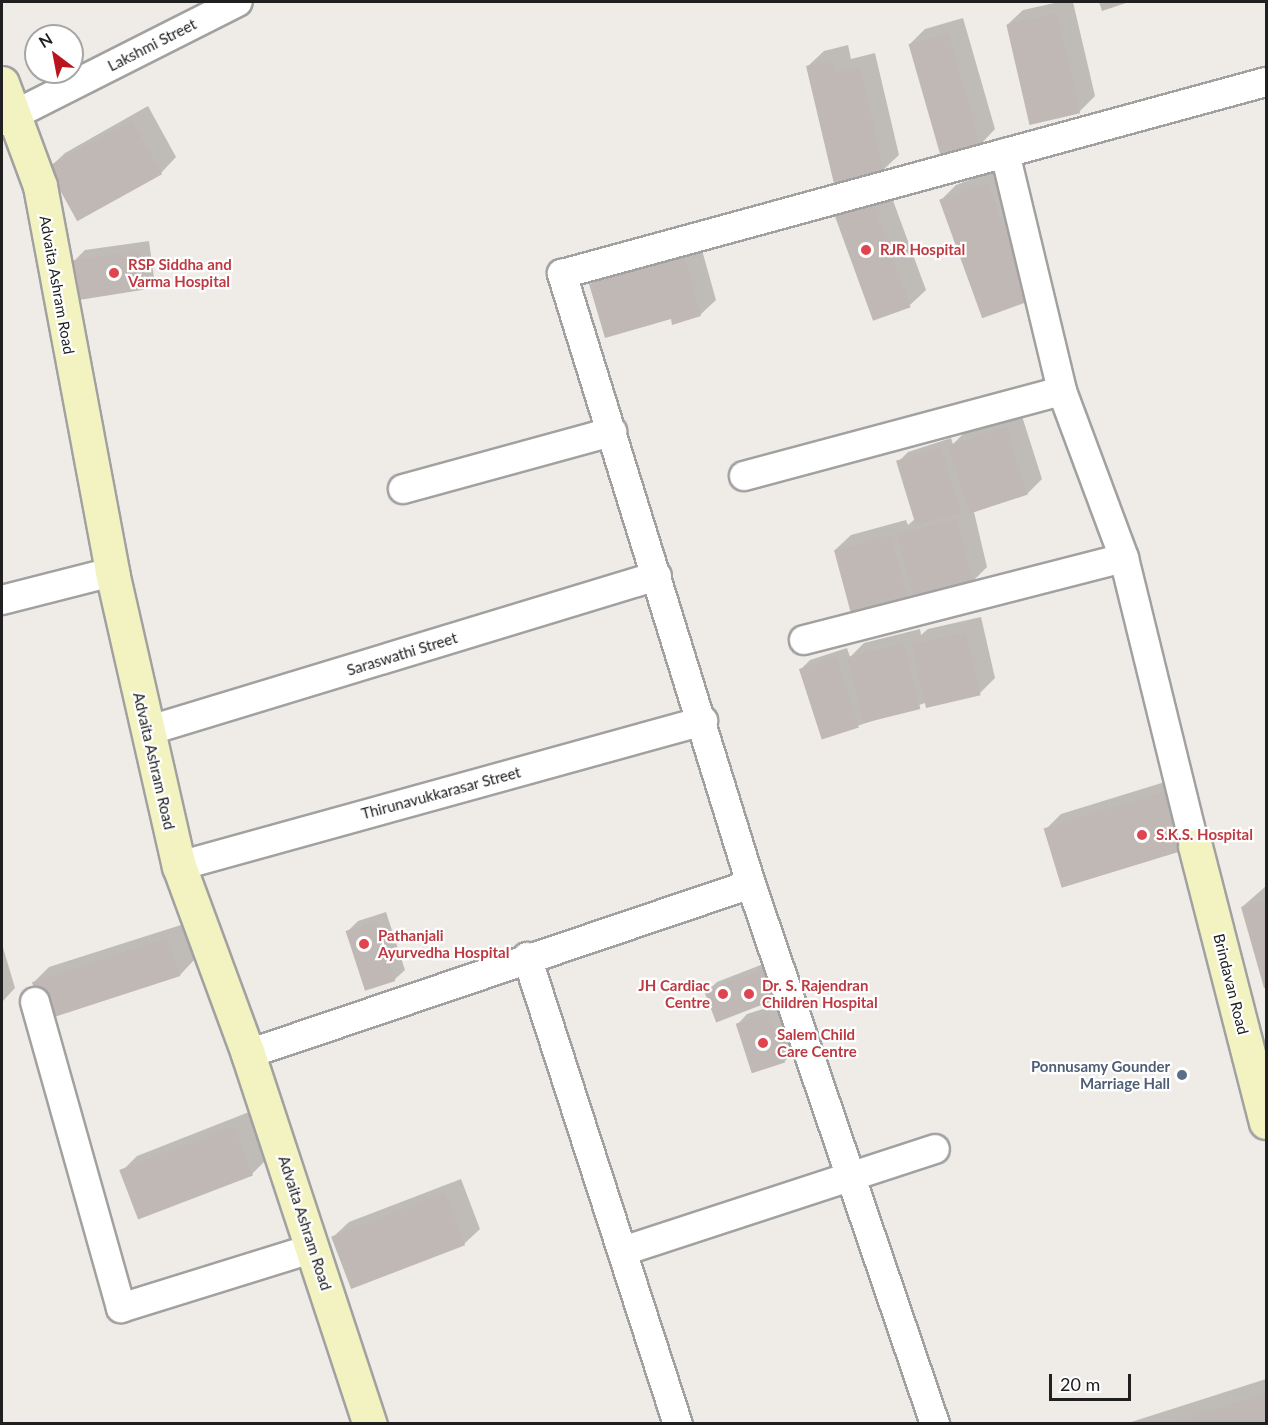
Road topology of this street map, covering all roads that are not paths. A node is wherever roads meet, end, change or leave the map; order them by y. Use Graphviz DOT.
graph roads {
  1 [pos="238,2"];
  2 [pos="2,82"];
  3 [pos="1266,82"];
  4 [pos="9,118"];
  5 [pos="1005,153"];
  6 [pos="1062,391"];
  7 [pos="612,432"];
  8 [pos="744,476"];
  9 [pos="404,489"];
  10 [pos="1124,558"];
  11 [pos="112,573"];
  12 [pos="657,576"];
  13 [pos="2,600"];
  14 [pos="804,640"];
  15 [pos="703,721"];
  16 [pos="147,731"];
  17 [pos="1195,846"];
  18 [pos="179,866"];
  19 [pos="751,884"];
  20 [pos="527,957"];
  21 [pos="35,1002"];
  22 [pos="248,1054"];
  23 [pos="1266,1122"];
  24 [pos="935,1149"];
  25 [pos="853,1178"];
  26 [pos="314,1248"];
  27 [pos="623,1251"];
  28 [pos="370,1424"];
  29 [pos="678,1424"];
  30 [pos="935,1424"];
  1 -- 4 [label="street, Lakshmi Street"];
  2 -- 4 [label="street, Advaita Ashram Road"];
  3 -- 5 [label="street"];
  4 -- 11 [label="street, Advaita Ashram Road"];
  5 -- 6 [label="street"];
  5 -- 7 [label="street"];
  6 -- 8 [label="street"];
  6 -- 10 [label="street"];
  7 -- 9 [label="street"];
  7 -- 12 [label="street"];
  10 -- 14 [label="street"];
  10 -- 17 [label="street"];
  11 -- 13 [label="street"];
  11 -- 16 [label="street, Advaita Ashram Road"];
  12 -- 15 [label="street"];
  12 -- 16 [label="street, Saraswathi Street"];
  15 -- 18 [label="street, Thirunavukkarasar Street"];
  15 -- 19 [label="street"];
  16 -- 18 [label="street, Advaita Ashram Road"];
  17 -- 23 [label="street, Brindavan Road"];
  18 -- 22 [label="street, Advaita Ashram Road"];
  19 -- 20 [label="street"];
  19 -- 25 [label="street"];
  20 -- 22 [label="street"];
  20 -- 27 [label="street"];
  21 -- 26 [label="street"];
  22 -- 26 [label="street, Advaita Ashram Road"];
  24 -- 25 [label="street"];
  25 -- 27 [label="street"];
  25 -- 30 [label="street"];
  26 -- 28 [label="street, Advaita Ashram Road"];
  27 -- 29 [label="street"];
}
